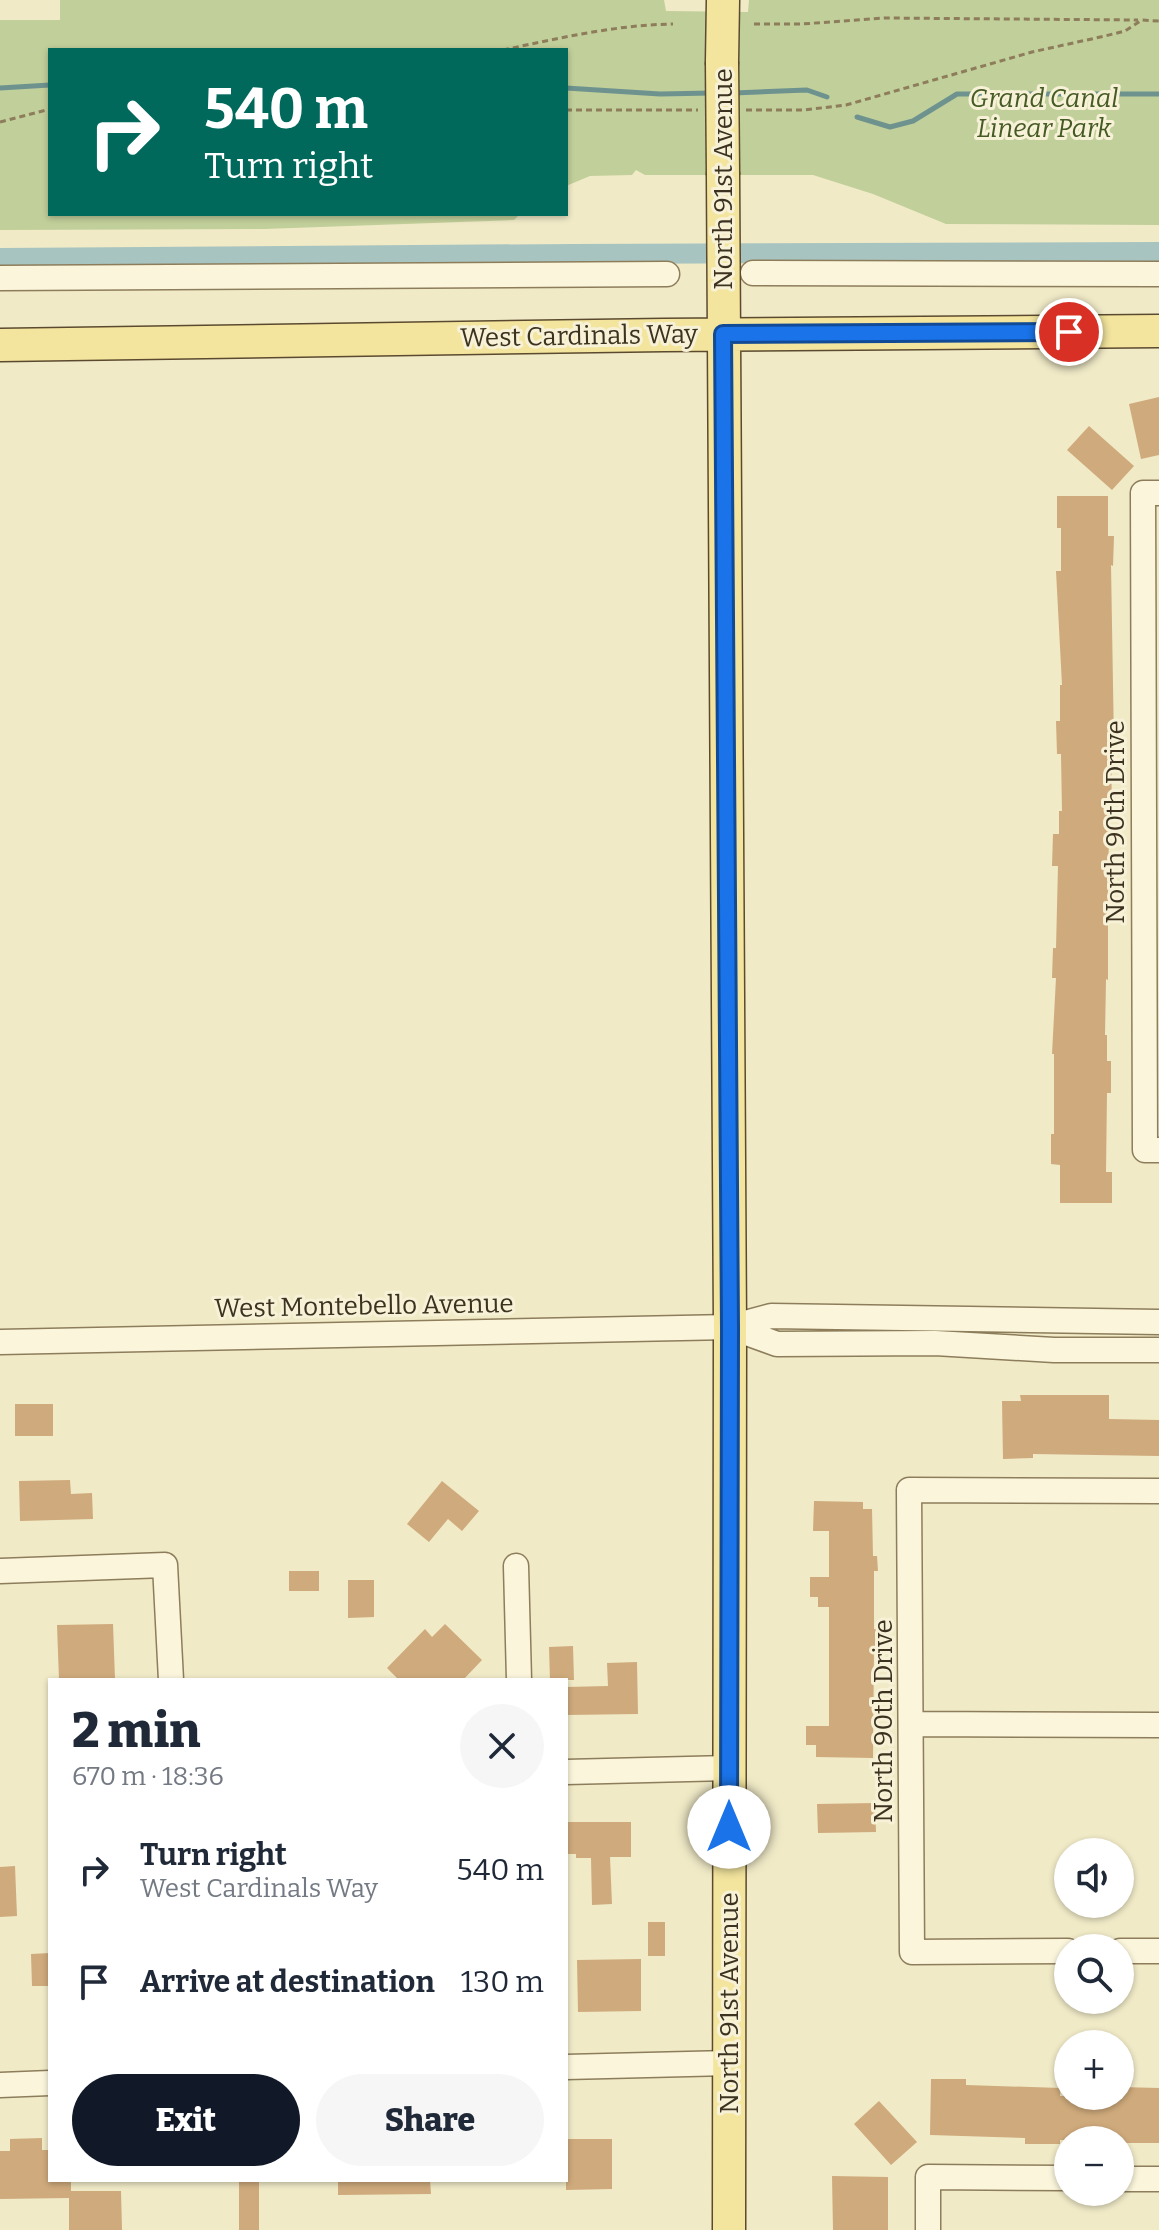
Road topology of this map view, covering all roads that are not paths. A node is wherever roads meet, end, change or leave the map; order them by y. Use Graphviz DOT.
graph roads {
  1 [pos="723,0"];
  2 [pos="737,272"];
  3 [pos="667,274"];
  4 [pos="1159,274"];
  5 [pos="0,278"];
  6 [pos="1159,331"];
  7 [pos="723,334"];
  8 [pos="0,345"];
  9 [pos="1151,493"];
  10 [pos="1151,689"];
  11 [pos="1151,889"];
  12 [pos="1152,1150"];
  13 [pos="1159,1322"];
  14 [pos="730,1327"];
  15 [pos="0,1342"];
  16 [pos="1159,1350"];
  17 [pos="1159,1491"];
  18 [pos="516,1566"];
  19 [pos="0,1571"];
  20 [pos="171,1678"];
  21 [pos="519,1678"];
  22 [pos="911,1724"];
  23 [pos="1159,1725"];
  24 [pos="729,1768"];
  25 [pos="568,1772"];
  26 [pos="1054,1951"];
  27 [pos="1134,1951"];
  28 [pos="1159,1951"];
  29 [pos="729,2063"];
  30 [pos="568,2067"];
  31 [pos="48,2083"];
  32 [pos="0,2085"];
  33 [pos="1054,2178"];
  34 [pos="1134,2179"];
  35 [pos="1159,2179"];
  36 [pos="729,2230"];
  37 [pos="928,2230"];
  1 -- 2 [label="main road, North 91st Avenue, bridge"];
  2 -- 4 [label="street"];
  2 -- 7 [label="main road, North 91st Avenue"];
  3 -- 5 [label="street"];
  6 -- 7 [label="main road, West Cardinals Way"];
  7 -- 8 [label="main road, West Cardinals Way"];
  7 -- 14 [label="main road, North 91st Avenue"];
  9 -- 10 [label="street, North 90th Drive"];
  10 -- 11 [label="street, North 90th Drive"];
  11 -- 12 [label="street, North 90th Drive"];
  13 -- 14 [label="street, West Montebello Avenue"];
  14 -- 15 [label="street, West Montebello Avenue"];
  14 -- 16 [label="street, West Montebello Avenue"];
  14 -- 24 [label="main road, North 91st Avenue"];
  17 -- 22 [label="street, North 90th Drive"];
  18 -- 21 [label="street"];
  19 -- 20 [label="street"];
  22 -- 23 [label="street"];
  22 -- 26 [label="street, North 90th Drive"];
  24 -- 25 [label="street"];
  24 -- 29 [label="main road, North 91st Avenue"];
  27 -- 28 [label="street"];
  29 -- 30 [label="street"];
  29 -- 36 [label="main road, North 91st Avenue"];
  31 -- 32 [label="street"];
  33 -- 37 [label="street"];
  34 -- 35 [label="street"];
}
